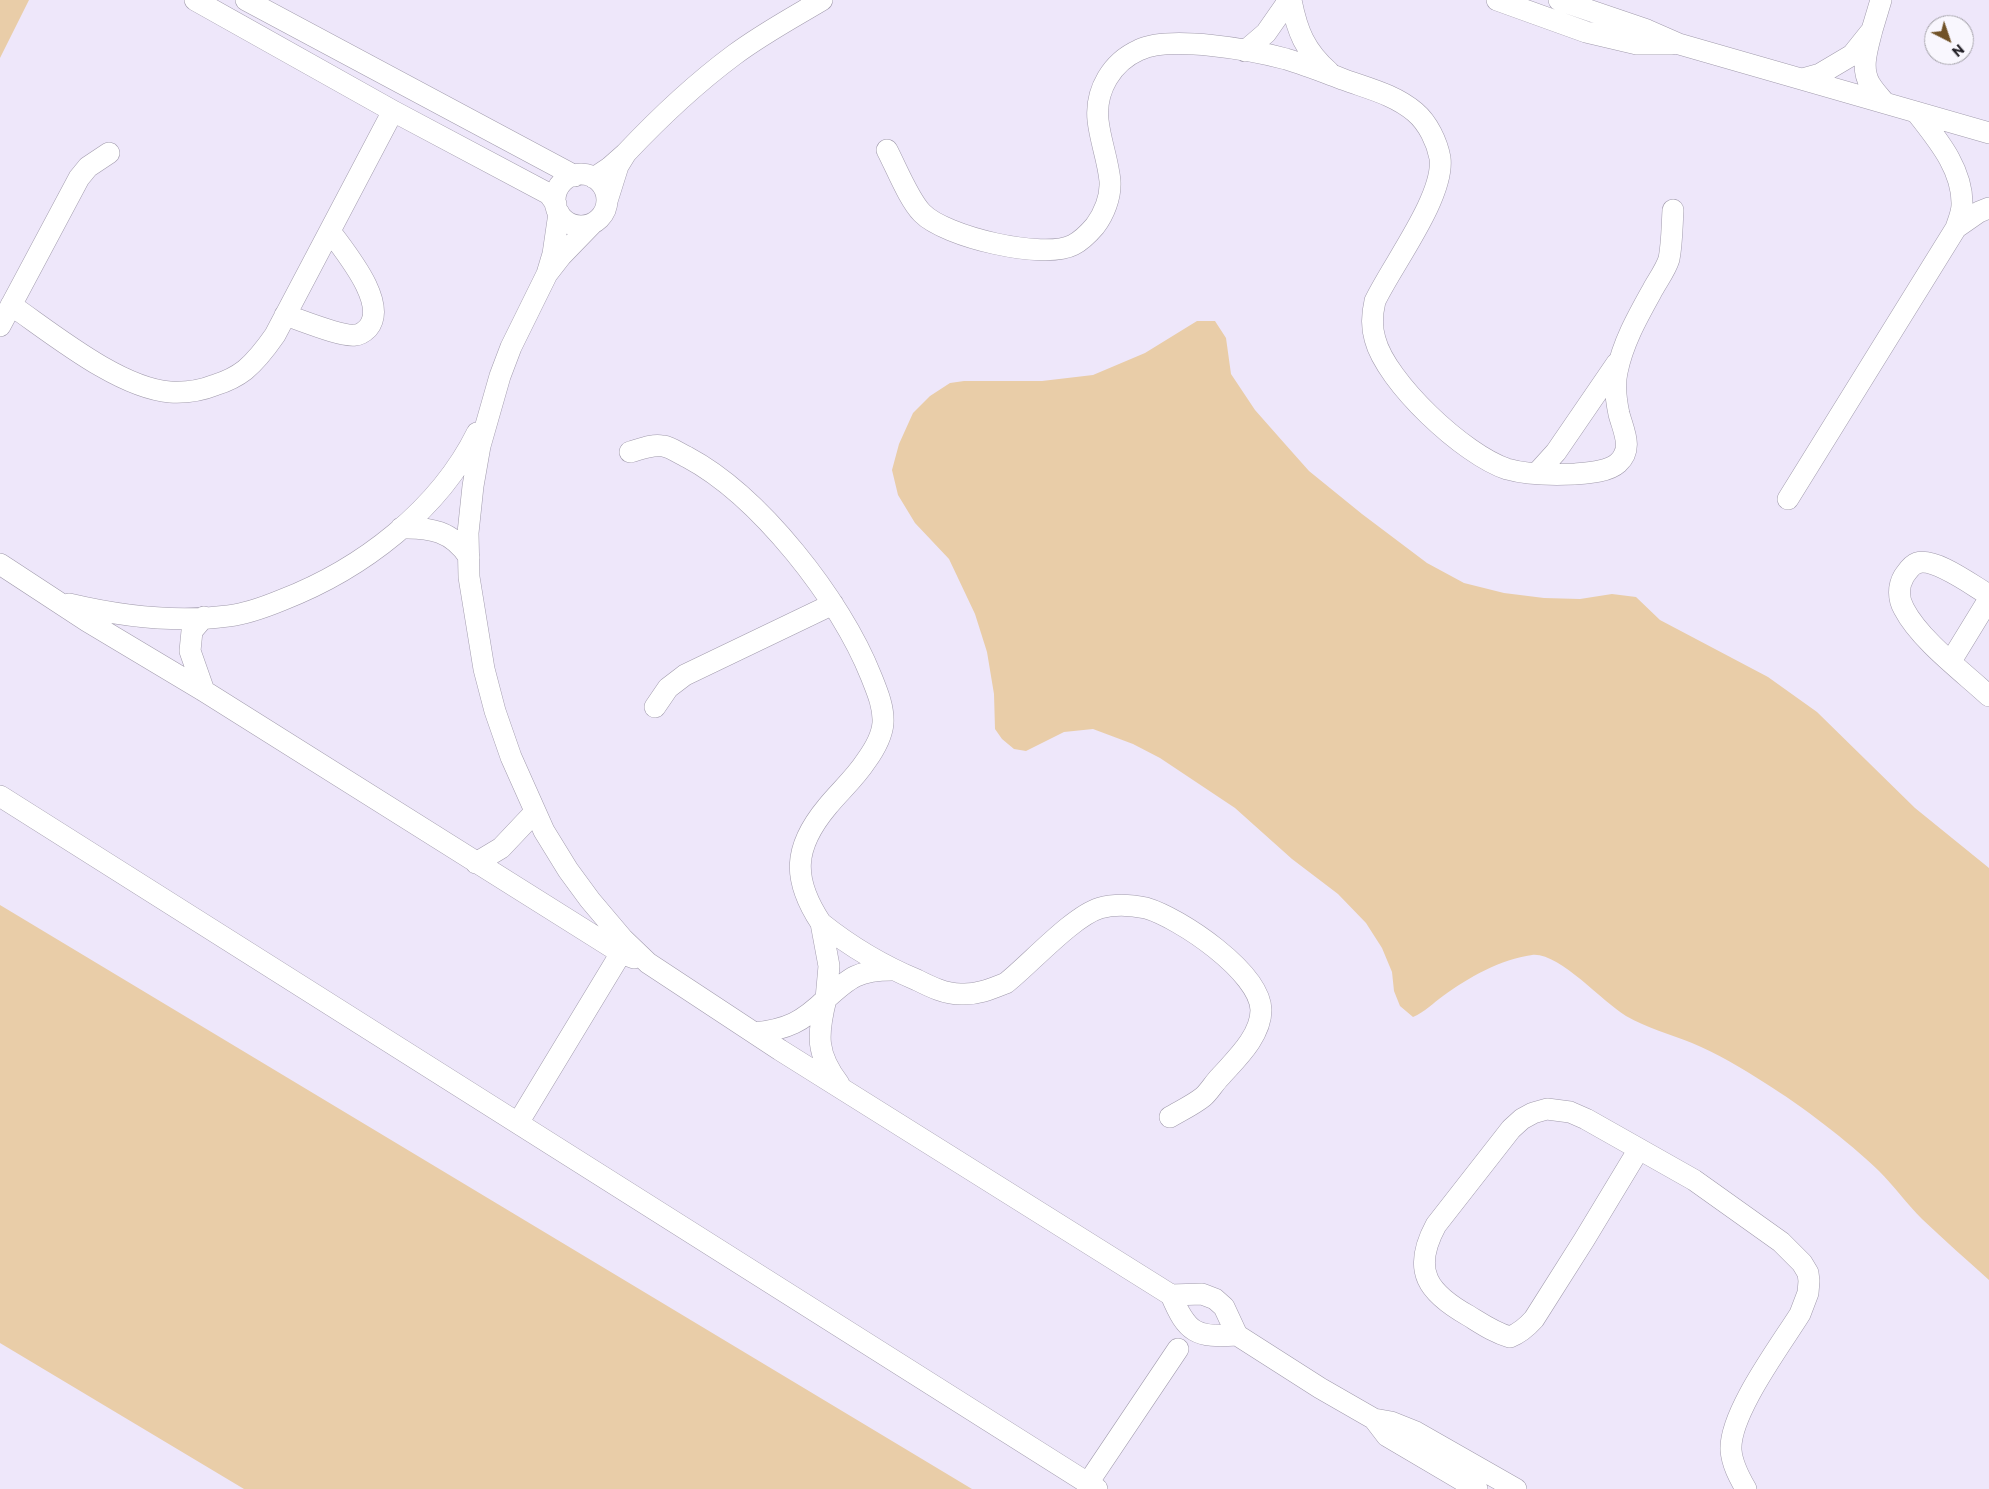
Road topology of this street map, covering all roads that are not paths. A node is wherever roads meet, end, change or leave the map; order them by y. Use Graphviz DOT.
graph roads {
  1 [pos="195,0"];
  2 [pos="246,0"];
  3 [pos="822,0"];
  4 [pos="1290,0"];
  5 [pos="1497,0"];
  6 [pos="1559,0"];
  7 [pos="1881,0"];
  8 [pos="1872,30"];
  9 [pos="1679,44"];
  10 [pos="1244,51"];
  11 [pos="1335,76"];
  12 [pos="1802,79"];
  13 [pos="1885,103"];
  14 [pos="392,111"];
  15 [pos="1916,112"];
  16 [pos="1989,133"];
  17 [pos="887,150"];
  18 [pos="109,153"];
  19 [pos="626,153"];
  20 [pos="584,177"];
  21 [pos="607,201"];
  22 [pos="1989,208"];
  23 [pos="558,209"];
  24 [pos="1673,210"];
  25 [pos="592,224"];
  26 [pos="1956,228"];
  27 [pos="330,231"];
  28 [pos="547,274"];
  29 [pos="11,305"];
  30 [pos="286,315"];
  31 [pos="0,326"];
  32 [pos="1620,359"];
  33 [pos="491,406"];
  34 [pos="630,452"];
  35 [pos="1538,473"];
  36 [pos="1788,499"];
  37 [pos="401,528"];
  38 [pos="469,557"];
  39 [pos="0,564"];
  40 [pos="1989,595"];
  41 [pos="1989,599"];
  42 [pos="58,601"];
  43 [pos="833,604"];
  44 [pos="204,617"];
  45 [pos="1951,661"];
  46 [pos="204,690"];
  47 [pos="1989,696"];
  48 [pos="655,707"];
  49 [pos="0,796"];
  50 [pos="535,812"];
  51 [pos="476,863"];
  52 [pos="821,923"];
  53 [pos="622,946"];
  54 [pos="892,970"];
  55 [pos="826,1000"];
  56 [pos="755,1034"];
  57 [pos="842,1088"];
  58 [pos="1170,1117"];
  59 [pos="518,1123"];
  60 [pos="1638,1149"];
  61 [pos="1175,1304"];
  62 [pos="1237,1335"];
  63 [pos="1208,1336"];
  64 [pos="1178,1349"];
  65 [pos="1374,1419"];
  66 [pos="1093,1486"];
  67 [pos="1477,1489"];
  68 [pos="1516,1489"];
  69 [pos="1746,1489"];
  1 -- 14 [label="street"];
  2 -- 20 [label="street"];
  3 -- 19 [label="street"];
  4 -- 10 [label="street"];
  4 -- 11 [label="street"];
  5 -- 9 [label="street"];
  6 -- 9 [label="street"];
  7 -- 8 [label="street"];
  8 -- 12 [label="street"];
  8 -- 13 [label="street"];
  9 -- 12 [label="street"];
  10 -- 11 [label="street"];
  10 -- 17 [label="street"];
  11 -- 35 [label="street"];
  12 -- 13 [label="street"];
  13 -- 15 [label="street"];
  14 -- 23 [label="street"];
  14 -- 27 [label="street"];
  15 -- 16 [label="street"];
  15 -- 26 [label="street"];
  18 -- 29 [label="street"];
  19 -- 20 [label="street"];
  19 -- 21 [label="street"];
  20 -- 21 [label="street"];
  20 -- 23 [label="street"];
  21 -- 25 [label="street"];
  22 -- 26 [label="street"];
  23 -- 25 [label="street"];
  23 -- 28 [label="street"];
  24 -- 32 [label="street"];
  25 -- 28 [label="street"];
  26 -- 36 [label="street"];
  27 -- 30 [label="street"];
  27 -- 30 [label="street"];
  28 -- 33 [label="street"];
  29 -- 30 [label="street"];
  29 -- 31 [label="street"];
  32 -- 35 [label="street"];
  32 -- 35 [label="street"];
  33 -- 37 [label="street"];
  33 -- 38 [label="street"];
  34 -- 43 [label="street"];
  37 -- 38 [label="street"];
  37 -- 44 [label="street"];
  38 -- 50 [label="street"];
  39 -- 42 [label="street"];
  40 -- 45 [label="street"];
  41 -- 45 [label="street"];
  42 -- 44 [label="street"];
  42 -- 46 [label="street"];
  43 -- 48 [label="street"];
  43 -- 52 [label="street"];
  44 -- 46 [label="street"];
  45 -- 47 [label="street"];
  46 -- 51 [label="street"];
  49 -- 59 [label="street"];
  50 -- 51 [label="street"];
  50 -- 53 [label="street"];
  51 -- 53 [label="street"];
  52 -- 54 [label="street"];
  52 -- 55 [label="street"];
  53 -- 56 [label="street"];
  53 -- 59 [label="street"];
  54 -- 55 [label="street"];
  54 -- 58 [label="street"];
  55 -- 56 [label="street"];
  55 -- 57 [label="street"];
  56 -- 57 [label="street"];
  57 -- 61 [label="street"];
  59 -- 66 [label="street"];
  60 -- 60 [label="street"];
  60 -- 69 [label="street"];
  61 -- 62 [label="street"];
  61 -- 63 [label="street"];
  61 -- 64 [label="street"];
  62 -- 63 [label="street"];
  62 -- 65 [label="street"];
  63 -- 64 [label="street"];
  64 -- 66 [label="street"];
  65 -- 67 [label="street"];
  65 -- 68 [label="street"];
}
